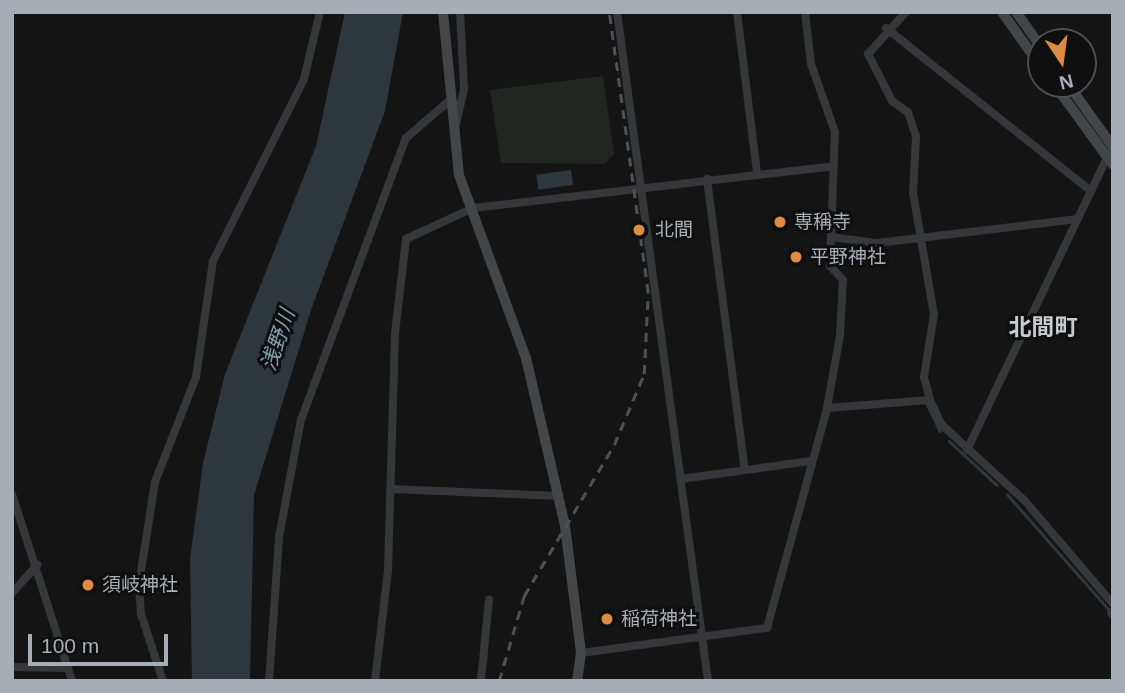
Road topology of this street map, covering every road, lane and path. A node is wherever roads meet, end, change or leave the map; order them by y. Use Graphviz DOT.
graph roads {
  1 [pos="320,12"];
  2 [pos="443,12"];
  3 [pos="460,12"];
  4 [pos="617,12"];
  5 [pos="737,12"];
  6 [pos="805,12"];
  7 [pos="906,12"];
  8 [pos="1002,12"];
  9 [pos="1016,12"];
  10 [pos="886,28"];
  11 [pos="1027,28"];
  12 [pos="1027,47"];
  13 [pos="1066,98"];
  14 [pos="1077,98"];
  15 [pos="450,100"];
  16 [pos="453,143"];
  17 [pos="1111,152"];
  18 [pos="834,166"];
  19 [pos="757,172"];
  20 [pos="707,180"];
  21 [pos="642,185"];
  22 [pos="1091,191"];
  23 [pos="473,208"];
  24 [pos="1078,219"];
  25 [pos="831,237"];
  26 [pos="920,239"];
  27 [pos="930,400"];
  28 [pos="827,408"];
  29 [pos="967,450"];
  30 [pos="811,461"];
  31 [pos="745,470"];
  32 [pos="681,479"];
  33 [pos="392,489"];
  34 [pos="12,494"];
  35 [pos="558,496"];
  36 [pos="37,565"];
  37 [pos="12,593"];
  38 [pos="489,599"];
  39 [pos="1113,604"];
  40 [pos="702,637"];
  41 [pos="582,653"];
  42 [pos="12,667"];
  43 [pos="68,668"];
  44 [pos="578,677"];
  45 [pos="72,681"];
  46 [pos="163,681"];
  47 [pos="269,681"];
  48 [pos="375,681"];
  49 [pos="481,681"];
  50 [pos="568,681"];
  51 [pos="708,681"];
  1 -- 46 [label="street"];
  2 -- 15 [label="street"];
  3 -- 16 [label="street"];
  4 -- 21 [label="street"];
  5 -- 19 [label="street"];
  6 -- 18 [label="street"];
  7 -- 10 [label="street"];
  8 -- 12 [label="street"];
  9 -- 11 [label="street"];
  10 -- 22 [label="street"];
  10 -- 26 [label="street"];
  13 -- 17 [label="street"];
  14 -- 17 [label="street"];
  15 -- 16 [label="street"];
  15 -- 47 [label="street"];
  16 -- 23 [label="street"];
  17 -- 22 [label="street"];
  18 -- 19 [label="street"];
  18 -- 25 [label="street"];
  19 -- 20 [label="street"];
  20 -- 21 [label="street"];
  20 -- 31 [label="street"];
  21 -- 23 [label="street"];
  21 -- 32 [label="street"];
  22 -- 24 [label="street"];
  23 -- 33 [label="street"];
  23 -- 35 [label="street"];
  24 -- 26 [label="street"];
  24 -- 29 [label="street"];
  25 -- 26 [label="street"];
  25 -- 28 [label="street"];
  26 -- 27 [label="street"];
  27 -- 28 [label="street"];
  27 -- 29 [label="street"];
  28 -- 30 [label="street"];
  29 -- 39 [label="street"];
  30 -- 31 [label="street"];
  30 -- 40 [label="street"];
  31 -- 32 [label="street"];
  32 -- 40 [label="street"];
  33 -- 35 [label="street"];
  33 -- 48 [label="street"];
  34 -- 36 [label="street"];
  35 -- 41 [label="street"];
  36 -- 37 [label="street"];
  36 -- 43 [label="street"];
  38 -- 49 [label="street"];
  40 -- 41 [label="street"];
  40 -- 51 [label="street"];
  41 -- 44 [label="street"];
  42 -- 43 [label="street"];
  43 -- 45 [label="street"];
  44 -- 50 [label="street"];
}
